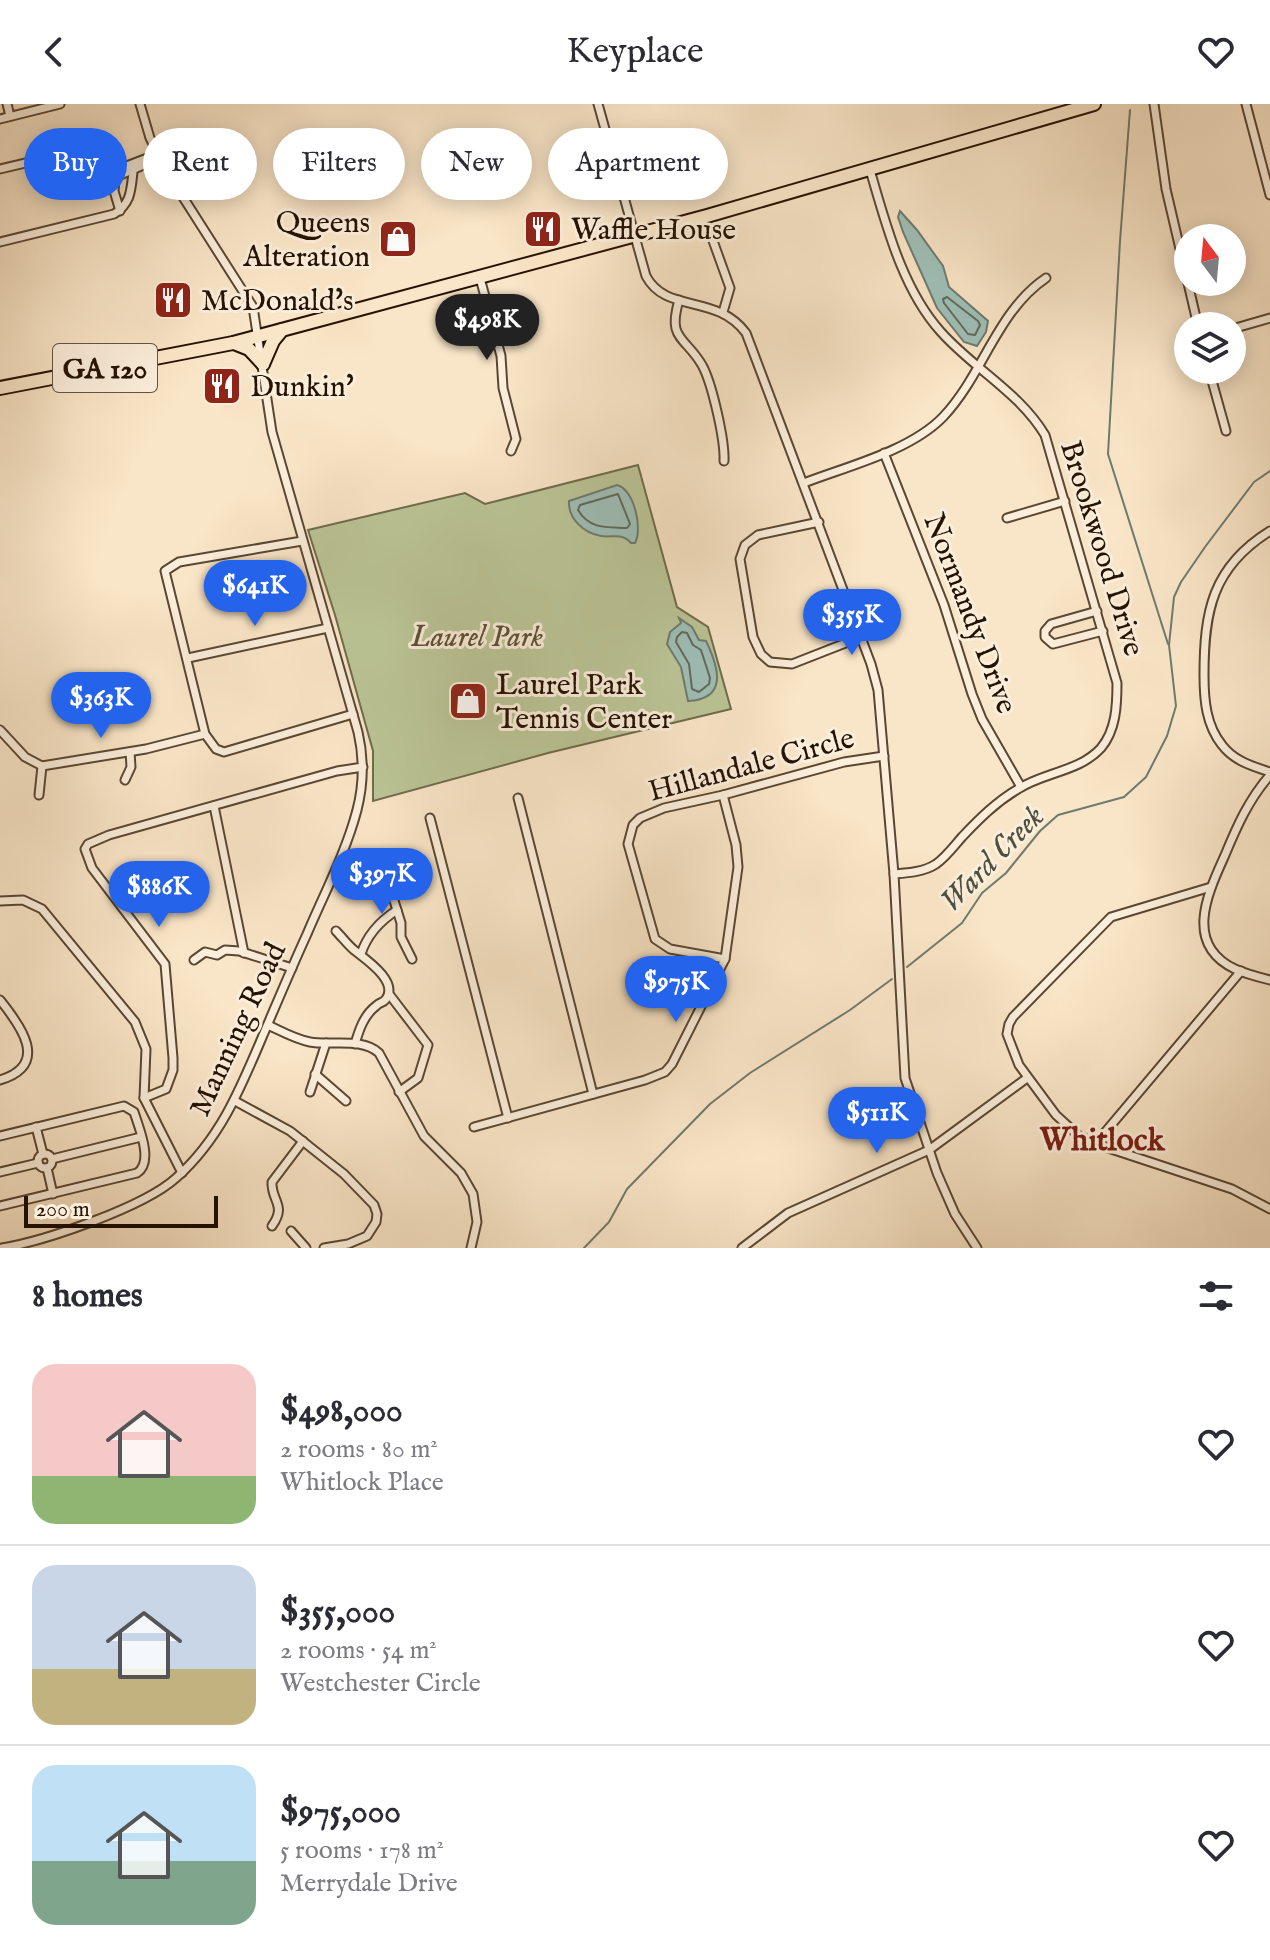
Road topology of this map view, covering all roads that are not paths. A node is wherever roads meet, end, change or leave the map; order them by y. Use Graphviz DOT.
graph roads {
  1 [pos="7,104"];
  2 [pos="60,104"];
  3 [pos="140,104"];
  4 [pos="598,104"];
  5 [pos="1094,104"];
  6 [pos="1154,104"];
  7 [pos="1246,104"];
  8 [pos="10,116"];
  9 [pos="0,119"];
  10 [pos="149,128"];
  11 [pos="24,163"];
  12 [pos="143,167"];
  13 [pos="0,169"];
  14 [pos="870,170"];
  15 [pos="133,172"];
  16 [pos="127,173"];
  17 [pos="1270,195"];
  18 [pos="117,200"];
  19 [pos="184,200"];
  20 [pos="120,211"];
  21 [pos="633,236"];
  22 [pos="712,238"];
  23 [pos="0,242"];
  24 [pos="480,278"];
  25 [pos="1046,278"];
  26 [pos="679,300"];
  27 [pos="723,312"];
  28 [pos="1195,312"];
  29 [pos="1270,318"];
  30 [pos="1246,325"];
  31 [pos="282,330"];
  32 [pos="259,336"];
  33 [pos="233,343"];
  34 [pos="263,364"];
  35 [pos="978,366"];
  36 [pos="1213,384"];
  37 [pos="0,388"];
  38 [pos="1226,431"];
  39 [pos="511,451"];
  40 [pos="884,453"];
  41 [pos="724,461"];
  42 [pos="804,483"];
  43 [pos="1065,501"];
  44 [pos="1007,518"];
  45 [pos="819,522"];
  46 [pos="1270,531"];
  47 [pos="302,541"];
  48 [pos="1097,611"];
  49 [pos="328,628"];
  50 [pos="1103,631"];
  51 [pos="861,637"];
  52 [pos="188,658"];
  53 [pos="353,714"];
  54 [pos="0,730"];
  55 [pos="205,734"];
  56 [pos="130,752"];
  57 [pos="884,756"];
  58 [pos="42,766"];
  59 [pos="363,767"];
  60 [pos="1270,773"];
  61 [pos="125,780"];
  62 [pos="1021,787"];
  63 [pos="39,795"];
  64 [pos="723,795"];
  65 [pos="518,798"];
  66 [pos="214,806"];
  67 [pos="430,818"];
  68 [pos="381,859"];
  69 [pos="894,874"];
  70 [pos="1211,887"];
  71 [pos="0,901"];
  72 [pos="397,910"];
  73 [pos="336,931"];
  74 [pos="244,953"];
  75 [pos="361,954"];
  76 [pos="412,959"];
  77 [pos="725,959"];
  78 [pos="194,960"];
  79 [pos="292,968"];
  80 [pos="1241,971"];
  81 [pos="1270,980"];
  82 [pos="389,994"];
  83 [pos="0,1000"];
  84 [pos="268,1025"];
  85 [pos="326,1043"];
  86 [pos="355,1044"];
  87 [pos="315,1074"];
  88 [pos="1027,1078"];
  89 [pos="0,1080"];
  90 [pos="310,1092"];
  91 [pos="399,1092"];
  92 [pos="593,1094"];
  93 [pos="144,1098"];
  94 [pos="235,1101"];
  95 [pos="346,1101"];
  96 [pos="508,1118"];
  97 [pos="36,1127"];
  98 [pos="474,1127"];
  99 [pos="0,1136"];
  100 [pos="141,1137"];
  101 [pos="303,1141"];
  102 [pos="1096,1143"];
  103 [pos="929,1150"];
  104 [pos="43,1154"];
  105 [pos="52,1159"];
  106 [pos="38,1163"];
  107 [pos="47,1168"];
  108 [pos="0,1172"];
  109 [pos="182,1173"];
  110 [pos="53,1194"];
  111 [pos="0,1206"];
  112 [pos="1270,1209"];
  113 [pos="272,1226"];
  114 [pos="291,1231"];
  115 [pos="2,1248"];
  116 [pos="306,1248"];
  117 [pos="324,1248"];
  118 [pos="471,1248"];
  119 [pos="742,1248"];
  120 [pos="977,1248"];
  1 -- 8 [label="street"];
  2 -- 8 [label="street"];
  3 -- 10 [label="street, Manning Road"];
  4 -- 21 [label="street"];
  5 -- 14 [label="highway, GA 120"];
  6 -- 28 [label="street"];
  7 -- 17 [label="street"];
  8 -- 9 [label="street"];
  11 -- 13 [label="street"];
  12 -- 15 [label="street"];
  14 -- 21 [label="highway, GA 120"];
  14 -- 35 [label="street, Brookwood Drive"];
  15 -- 16 [label="street"];
  15 -- 20 [label="street"];
  18 -- 20 [label="street"];
  19 -- 32 [label="street, Manning Road"];
  20 -- 23 [label="street"];
  21 -- 24 [label="highway, GA 120"];
  21 -- 26 [label="street"];
  22 -- 27 [label="street"];
  24 -- 31 [label="highway, GA 120"];
  24 -- 39 [label="street"];
  25 -- 35 [label="street"];
  26 -- 27 [label="street"];
  26 -- 41 [label="street"];
  27 -- 42 [label="street"];
  29 -- 30 [label="street"];
  31 -- 32 [label="highway, GA 120"];
  31 -- 34 [label="highway"];
  32 -- 33 [label="highway, GA 120"];
  32 -- 34 [label="street, Manning Road"];
  33 -- 34 [label="highway"];
  33 -- 37 [label="highway, GA 120"];
  34 -- 47 [label="street, Manning Road"];
  35 -- 40 [label="street"];
  35 -- 43 [label="street, Brookwood Drive"];
  36 -- 38 [label="street"];
  40 -- 42 [label="street"];
  40 -- 62 [label="street, Normandy Drive"];
  42 -- 45 [label="street"];
  43 -- 44 [label="street"];
  43 -- 48 [label="street, Brookwood Drive"];
  45 -- 51 [label="street"];
  45 -- 51 [label="street"];
  46 -- 60 [label="street"];
  47 -- 49 [label="street, Manning Road"];
  47 -- 52 [label="street"];
  48 -- 50 [label="street, Brookwood Drive"];
  48 -- 50 [label="street"];
  49 -- 52 [label="street"];
  49 -- 53 [label="street, Manning Road"];
  50 -- 62 [label="street, Brookwood Drive"];
  51 -- 57 [label="street"];
  52 -- 55 [label="street"];
  53 -- 55 [label="street"];
  53 -- 59 [label="street, Manning Road"];
  54 -- 58 [label="street"];
  55 -- 56 [label="street"];
  56 -- 58 [label="street"];
  56 -- 61 [label="street"];
  57 -- 64 [label="street, Hillandale Circle"];
  57 -- 69 [label="street"];
  58 -- 63 [label="street"];
  59 -- 66 [label="street"];
  59 -- 79 [label="street, Manning Road"];
  60 -- 70 [label="street"];
  62 -- 69 [label="street, Brookwood Drive"];
  64 -- 77 [label="street"];
  64 -- 77 [label="street, Hillandale Circle"];
  65 -- 92 [label="street"];
  66 -- 74 [label="street"];
  66 -- 93 [label="street"];
  67 -- 96 [label="street"];
  68 -- 72 [label="street"];
  69 -- 103 [label="street"];
  70 -- 80 [label="street"];
  70 -- 88 [label="street"];
  71 -- 93 [label="street"];
  72 -- 75 [label="street"];
  72 -- 76 [label="street"];
  73 -- 75 [label="street"];
  74 -- 78 [label="street"];
  74 -- 79 [label="street"];
  75 -- 82 [label="street"];
  77 -- 92 [label="street"];
  79 -- 84 [label="street, Manning Road"];
  80 -- 81 [label="street"];
  80 -- 102 [label="street"];
  82 -- 86 [label="street"];
  82 -- 91 [label="street"];
  83 -- 89 [label="street"];
  84 -- 85 [label="street"];
  84 -- 94 [label="street, Manning Road"];
  85 -- 86 [label="street"];
  85 -- 87 [label="street"];
  86 -- 91 [label="street"];
  87 -- 90 [label="street"];
  87 -- 95 [label="street"];
  88 -- 102 [label="street"];
  88 -- 103 [label="street"];
  91 -- 118 [label="street"];
  92 -- 96 [label="street"];
  93 -- 109 [label="street"];
  94 -- 101 [label="street"];
  94 -- 109 [label="street, Manning Road"];
  96 -- 98 [label="street"];
  97 -- 99 [label="street"];
  97 -- 100 [label="street"];
  97 -- 104 [label="street"];
  100 -- 105 [label="street"];
  100 -- 110 [label="street"];
  101 -- 113 [label="street"];
  101 -- 117 [label="street"];
  102 -- 112 [label="street"];
  103 -- 119 [label="street"];
  103 -- 120 [label="street"];
  104 -- 105 [label="street"];
  104 -- 106 [label="street"];
  105 -- 107 [label="street"];
  106 -- 107 [label="street"];
  106 -- 108 [label="street"];
  107 -- 110 [label="street"];
  109 -- 115 [label="street, Manning Road"];
  110 -- 111 [label="street"];
  114 -- 116 [label="street"];
}
